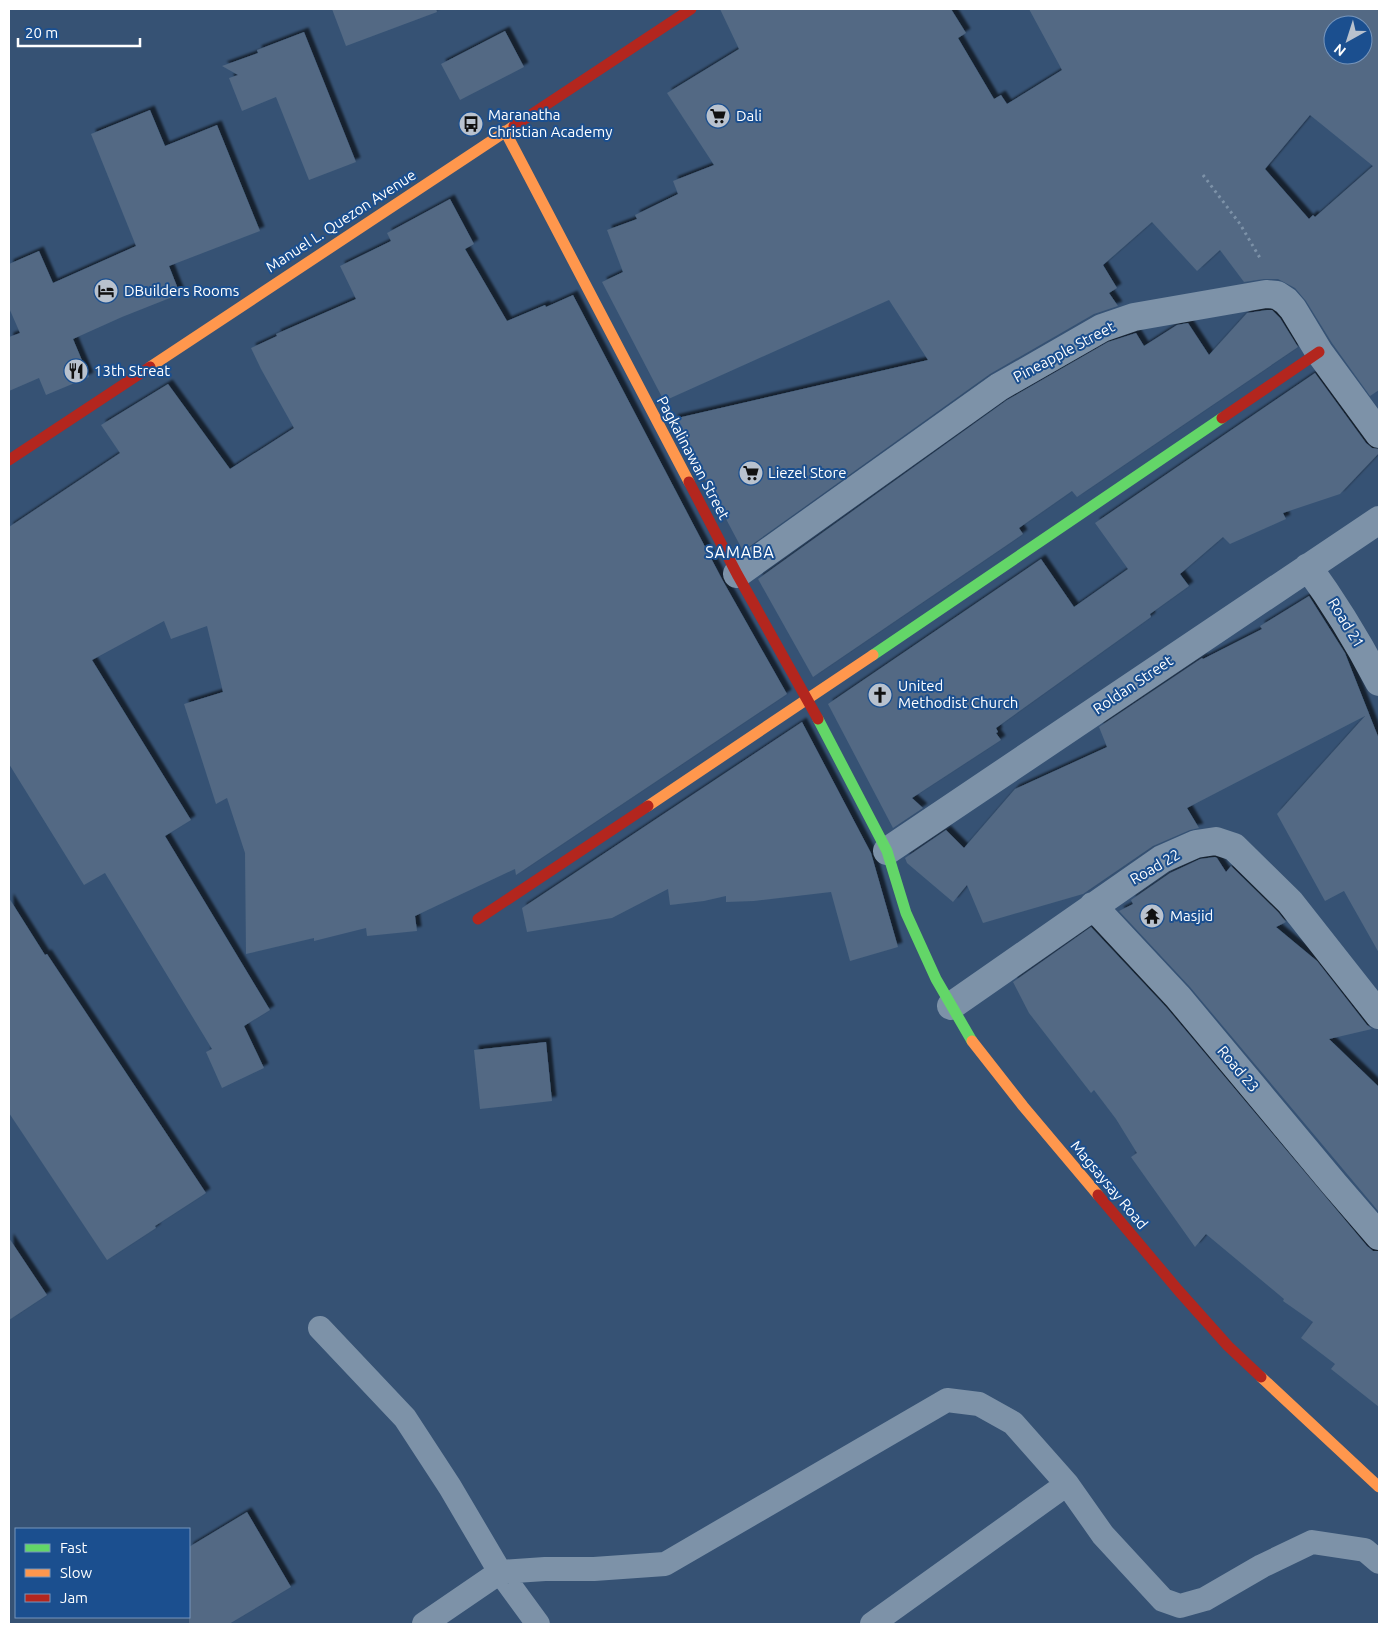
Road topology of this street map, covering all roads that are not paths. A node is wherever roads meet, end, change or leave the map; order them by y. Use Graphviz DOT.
graph roads {
  1 [pos="691,9"];
  2 [pos="505,131"];
  3 [pos="1319,352"];
  4 [pos="1379,434"];
  5 [pos="9,460"];
  6 [pos="1379,520"];
  7 [pos="1308,567"];
  8 [pos="737,574"];
  9 [pos="1379,682"];
  10 [pos="808,699"];
  11 [pos="887,851"];
  12 [pos="1093,906"];
  13 [pos="478,919"];
  14 [pos="951,1006"];
  15 [pos="1379,1015"];
  16 [pos="1379,1236"];
  17 [pos="320,1328"];
  18 [pos="1067,1484"];
  19 [pos="1379,1487"];
  20 [pos="1379,1562"];
  21 [pos="500,1572"];
  22 [pos="424,1624"];
  23 [pos="538,1624"];
  24 [pos="872,1624"];
  1 -- 2 [label="street, Manuel L. Quezon Avenue"];
  2 -- 5 [label="street, Manuel L. Quezon Avenue"];
  2 -- 8 [label="street, Pagkalinawan Street"];
  3 -- 4 [label="street"];
  3 -- 8 [label="street, Pineapple Street"];
  3 -- 10 [label="street"];
  6 -- 7 [label="street, Roldan Street"];
  7 -- 9 [label="street, Road 21"];
  7 -- 11 [label="street, Roldan Street"];
  8 -- 10 [label="street, Pagkalinawan Street"];
  10 -- 11 [label="street, Pagkalinawan Street"];
  10 -- 13 [label="street"];
  11 -- 14 [label="street, Magsaysay Road"];
  12 -- 14 [label="street, Road 22"];
  12 -- 15 [label="street, Road 22"];
  12 -- 16 [label="street, Road 23"];
  14 -- 19 [label="street, Magsaysay Road"];
  17 -- 21 [label="lane"];
  18 -- 20 [label="lane"];
  18 -- 21 [label="lane"];
  18 -- 24 [label="lane"];
  21 -- 22 [label="lane"];
  21 -- 23 [label="lane"];
}
